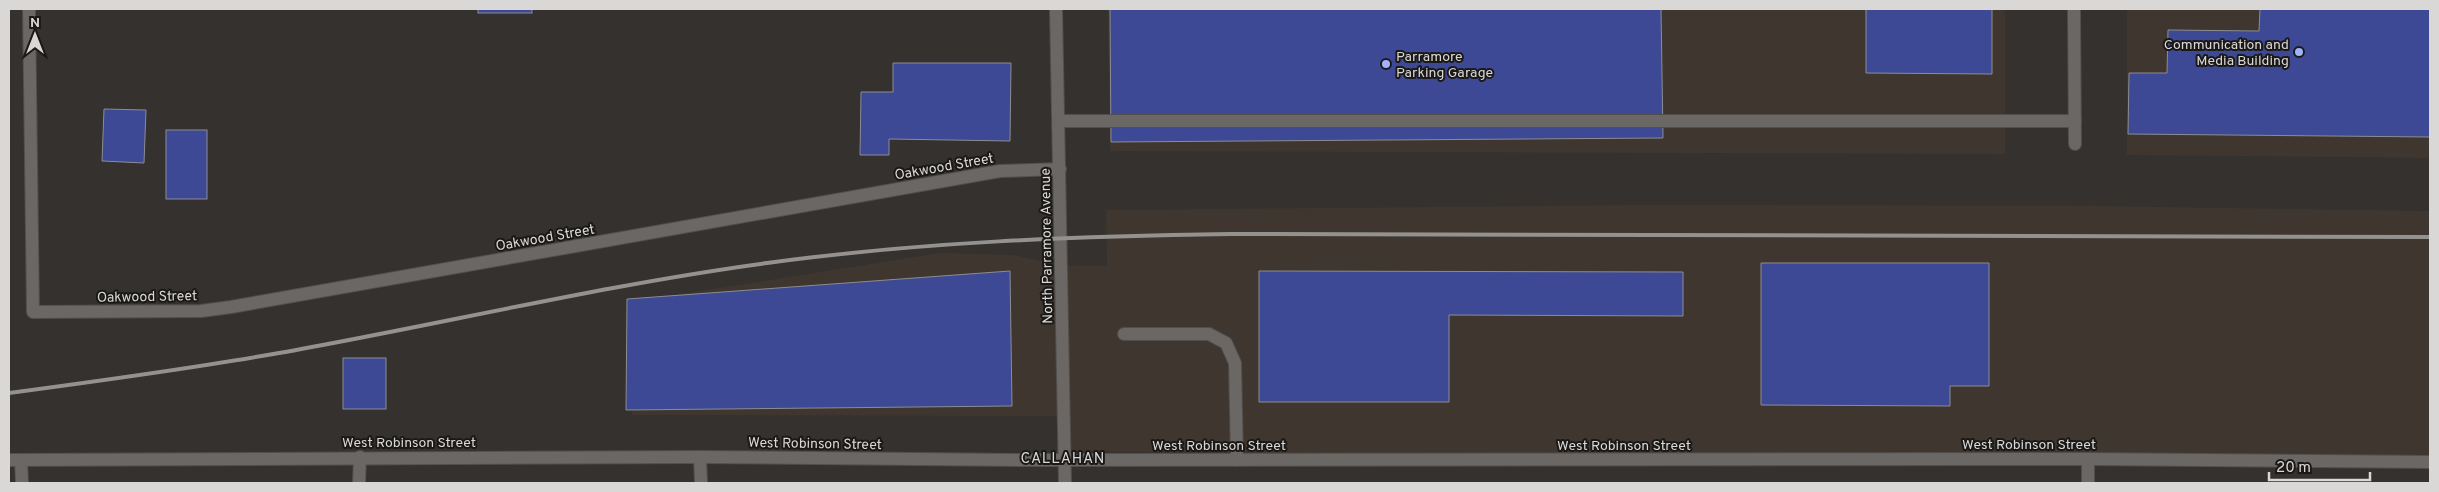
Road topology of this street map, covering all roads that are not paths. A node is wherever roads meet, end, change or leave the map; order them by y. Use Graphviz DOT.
graph roads {
  1 [pos="29,9"];
  2 [pos="1056,9"];
  3 [pos="2074,9"];
  4 [pos="1058,121"];
  5 [pos="2075,121"];
  6 [pos="2075,144"];
  7 [pos="1060,169"];
  8 [pos="1124,334"];
  9 [pos="360,457"];
  10 [pos="700,457"];
  11 [pos="2088,459"];
  12 [pos="15,460"];
  13 [pos="1064,460"];
  14 [pos="1237,460"];
  15 [pos="2430,462"];
  16 [pos="22,483"];
  17 [pos="359,483"];
  18 [pos="701,483"];
  19 [pos="1065,483"];
  20 [pos="2088,483"];
  1 -- 7 [label="street, Oakwood Street"];
  2 -- 4 [label="street, North Parramore Avenue"];
  3 -- 5 [label="street"];
  4 -- 5 [label="street"];
  4 -- 7 [label="street, North Parramore Avenue"];
  5 -- 6 [label="street"];
  7 -- 13 [label="street, North Parramore Avenue"];
  8 -- 14 [label="street"];
  9 -- 10 [label="street, West Robinson Street"];
  9 -- 12 [label="street, West Robinson Street"];
  9 -- 17 [label="street"];
  10 -- 13 [label="street, West Robinson Street"];
  10 -- 18 [label="street"];
  11 -- 14 [label="street, West Robinson Street"];
  11 -- 15 [label="street, West Robinson Street"];
  11 -- 20 [label="street"];
  12 -- 16 [label="street"];
  13 -- 14 [label="street, West Robinson Street"];
  13 -- 19 [label="street, North Parramore Avenue"];
}
